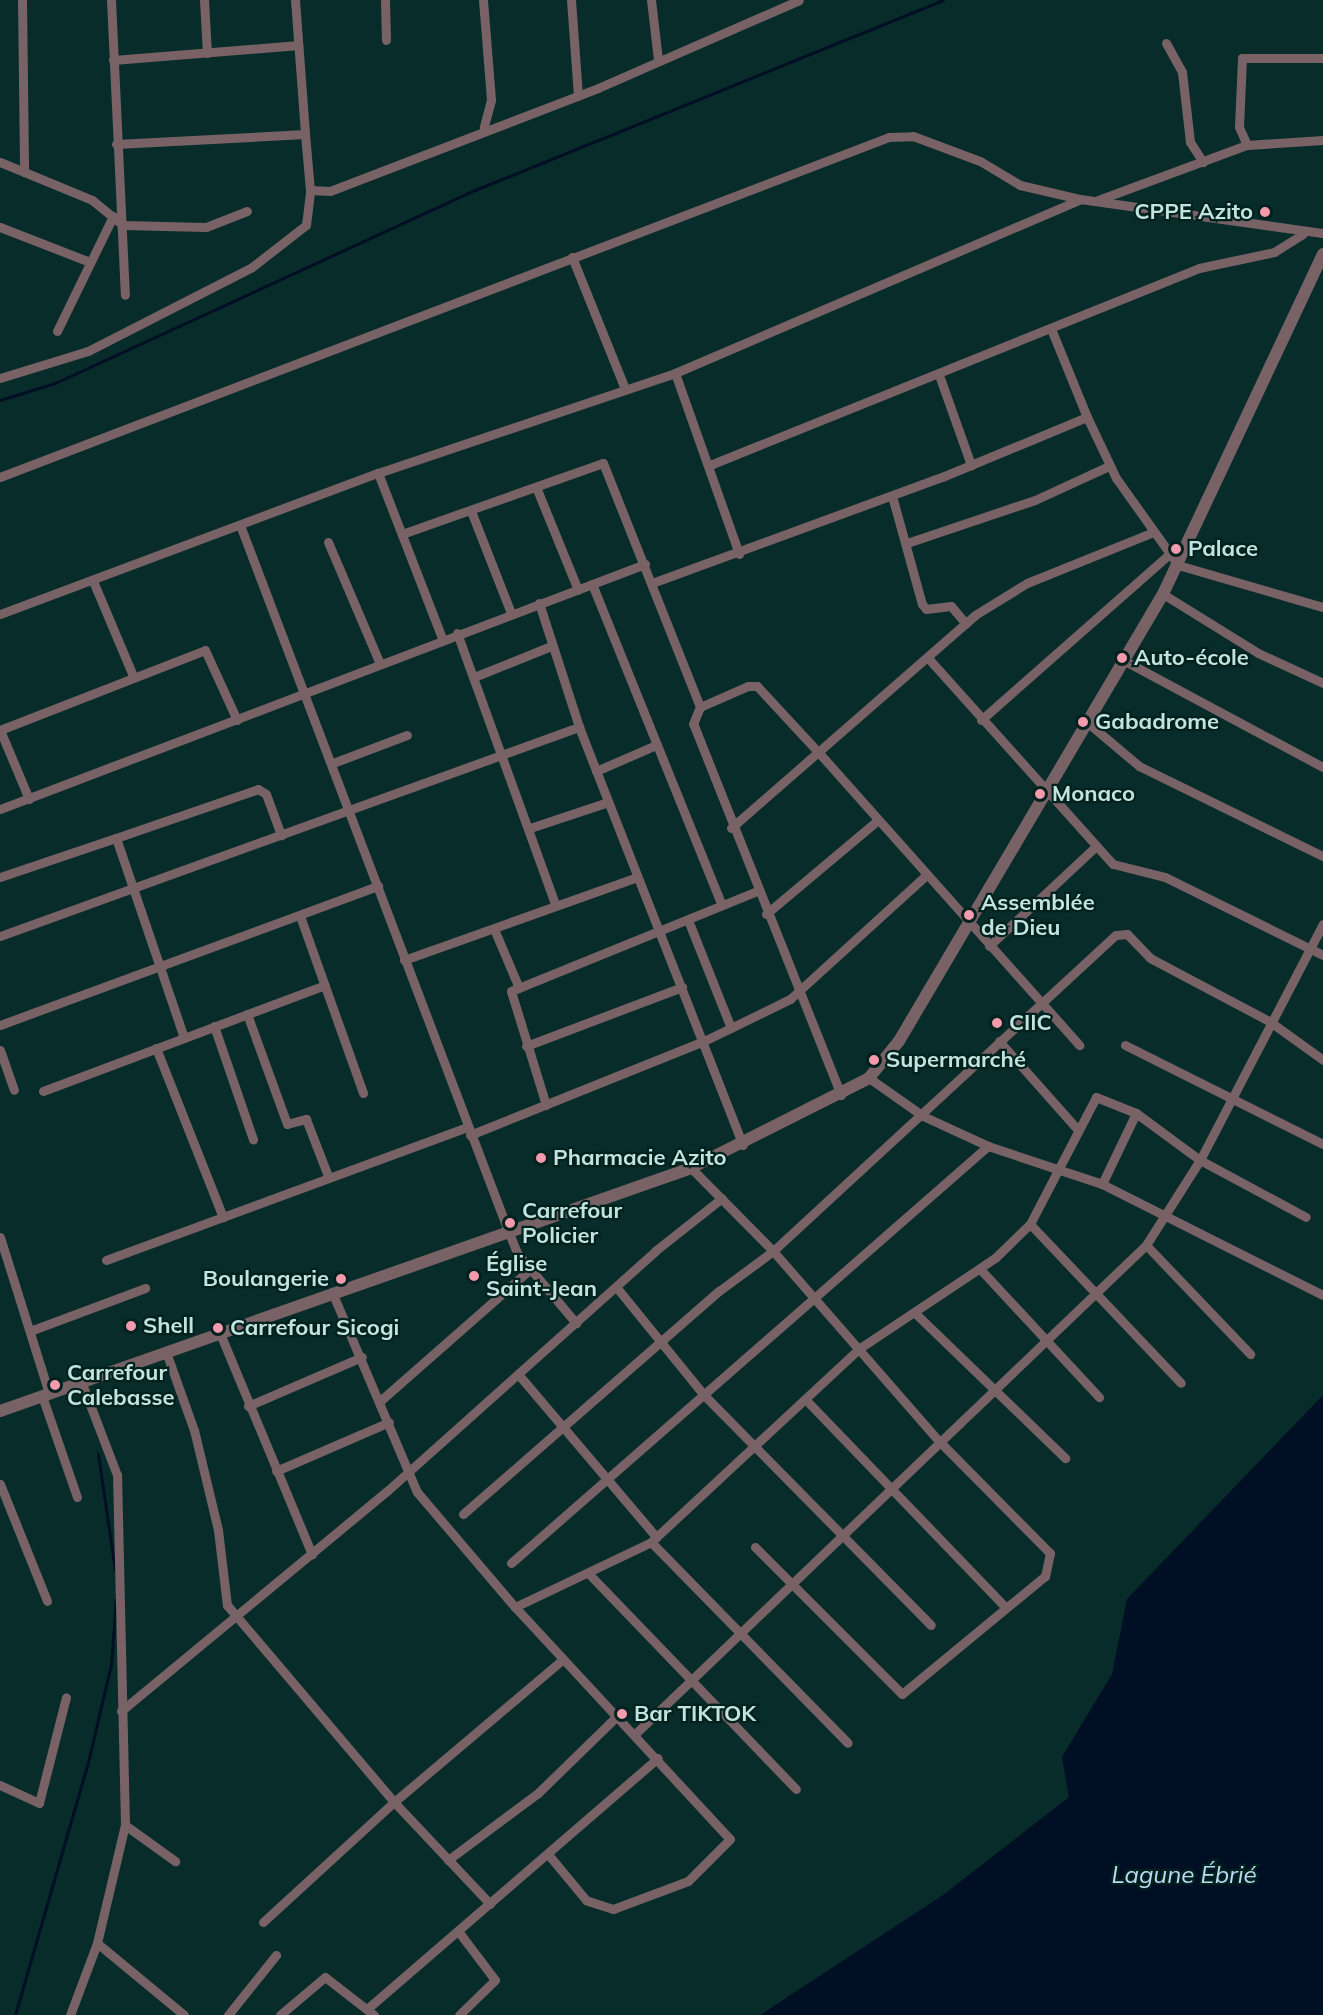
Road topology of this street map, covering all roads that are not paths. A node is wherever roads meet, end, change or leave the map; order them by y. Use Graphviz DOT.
graph roads {
  1 [pos="22,0"];
  2 [pos="111,0"];
  3 [pos="204,0"];
  4 [pos="295,0"];
  5 [pos="385,0"];
  6 [pos="483,0"];
  7 [pos="571,0"];
  8 [pos="651,0"];
  9 [pos="799,0"];
  10 [pos="386,40"];
  11 [pos="1166,44"];
  12 [pos="298,45"];
  13 [pos="207,53"];
  14 [pos="1323,58"];
  15 [pos="113,60"];
  16 [pos="658,60"];
  17 [pos="578,96"];
  18 [pos="484,127"];
  19 [pos="305,134"];
  20 [pos="1323,140"];
  21 [pos="116,144"];
  22 [pos="1247,145"];
  23 [pos="0,162"];
  24 [pos="1203,162"];
  25 [pos="24,172"];
  26 [pos="310,190"];
  27 [pos="1080,199"];
  28 [pos="1098,200"];
  29 [pos="247,211"];
  30 [pos="113,216"];
  31 [pos="123,225"];
  32 [pos="0,227"];
  33 [pos="1323,233"];
  34 [pos="1303,234"];
  35 [pos="1323,254"];
  36 [pos="572,257"];
  37 [pos="87,261"];
  38 [pos="125,295"];
  39 [pos="1051,329"];
  40 [pos="57,331"];
  41 [pos="675,373"];
  42 [pos="939,375"];
  43 [pos="0,378"];
  44 [pos="625,389"];
  45 [pos="1087,417"];
  46 [pos="710,465"];
  47 [pos="972,465"];
  48 [pos="1109,466"];
  49 [pos="378,473"];
  50 [pos="0,477"];
  51 [pos="536,487"];
  52 [pos="892,496"];
  53 [pos="471,511"];
  54 [pos="240,525"];
  55 [pos="1153,532"];
  56 [pos="402,534"];
  57 [pos="328,542"];
  58 [pos="907,543"];
  59 [pos="739,554"];
  60 [pos="1169,554"];
  61 [pos="645,564"];
  62 [pos="1178,565"];
  63 [pos="93,581"];
  64 [pos="652,583"];
  65 [pos="592,584"];
  66 [pos="578,590"];
  67 [pos="1162,594"];
  68 [pos="539,603"];
  69 [pos="1323,607"];
  70 [pos="511,613"];
  71 [pos="0,614"];
  72 [pos="966,624"];
  73 [pos="457,633"];
  74 [pos="442,638"];
  75 [pos="550,646"];
  76 [pos="928,658"];
  77 [pos="1125,661"];
  78 [pos="380,664"];
  79 [pos="474,676"];
  80 [pos="134,678"];
  81 [pos="1323,683"];
  82 [pos="308,693"];
  83 [pos="700,707"];
  84 [pos="237,720"];
  85 [pos="981,720"];
  86 [pos="1088,723"];
  87 [pos="579,727"];
  88 [pos="0,730"];
  89 [pos="407,735"];
  90 [pos="656,745"];
  91 [pos="820,754"];
  92 [pos="505,756"];
  93 [pos="333,764"];
  94 [pos="1323,767"];
  95 [pos="596,771"];
  96 [pos="1047,794"];
  97 [pos="29,799"];
  98 [pos="608,802"];
  99 [pos="0,809"];
  100 [pos="350,811"];
  101 [pos="877,820"];
  102 [pos="530,828"];
  103 [pos="731,828"];
  104 [pos="281,835"];
  105 [pos="116,838"];
  106 [pos="1094,848"];
  107 [pos="1323,856"];
  108 [pos="925,876"];
  109 [pos="0,877"];
  110 [pos="637,877"];
  111 [pos="378,886"];
  112 [pos="133,888"];
  113 [pos="757,891"];
  114 [pos="722,905"];
  115 [pos="556,906"];
  116 [pos="766,914"];
  117 [pos="300,916"];
  118 [pos="688,920"];
  119 [pos="969,924"];
  120 [pos="1323,924"];
  121 [pos="494,929"];
  122 [pos="660,932"];
  123 [pos="0,936"];
  124 [pos="989,946"];
  125 [pos="1310,949"];
  126 [pos="1323,955"];
  127 [pos="404,960"];
  128 [pos="159,964"];
  129 [pos="325,985"];
  130 [pos="682,987"];
  131 [pos="519,988"];
  132 [pos="798,993"];
  133 [pos="1040,1001"];
  134 [pos="247,1014"];
  135 [pos="1269,1021"];
  136 [pos="0,1024"];
  137 [pos="214,1026"];
  138 [pos="731,1028"];
  139 [pos="184,1038"];
  140 [pos="704,1041"];
  141 [pos="999,1041"];
  142 [pos="1079,1045"];
  143 [pos="1125,1045"];
  144 [pos="526,1046"];
  145 [pos="156,1048"];
  146 [pos="0,1050"];
  147 [pos="1323,1060"];
  148 [pos="869,1078"];
  149 [pos="14,1090"];
  150 [pos="44,1091"];
  151 [pos="363,1093"];
  152 [pos="841,1095"];
  153 [pos="1232,1097"];
  154 [pos="546,1105"];
  155 [pos="1136,1113"];
  156 [pos="923,1116"];
  157 [pos="1077,1129"];
  158 [pos="468,1131"];
  159 [pos="253,1139"];
  160 [pos="1323,1144"];
  161 [pos="743,1145"];
  162 [pos="988,1146"];
  163 [pos="1200,1160"];
  164 [pos="1056,1166"];
  165 [pos="691,1168"];
  166 [pos="328,1176"];
  167 [pos="1102,1184"];
  168 [pos="722,1198"];
  169 [pos="223,1217"];
  170 [pos="1305,1217"];
  171 [pos="1166,1220"];
  172 [pos="1030,1224"];
  173 [pos="509,1233"];
  174 [pos="0,1237"];
  175 [pos="1146,1245"];
  176 [pos="773,1251"];
  177 [pos="106,1260"];
  178 [pos="530,1269"];
  179 [pos="980,1269"];
  180 [pos="145,1288"];
  181 [pos="617,1288"];
  182 [pos="332,1292"];
  183 [pos="1093,1292"];
  184 [pos="1323,1295"];
  185 [pos="815,1298"];
  186 [pos="915,1313"];
  187 [pos="576,1323"];
  188 [pos="30,1331"];
  189 [pos="219,1331"];
  190 [pos="1043,1338"];
  191 [pos="663,1345"];
  192 [pos="860,1348"];
  193 [pos="166,1352"];
  194 [pos="1250,1354"];
  195 [pos="362,1357"];
  196 [pos="518,1374"];
  197 [pos="81,1381"];
  198 [pos="1181,1383"];
  199 [pos="993,1390"];
  200 [pos="46,1394"];
  201 [pos="704,1395"];
  202 [pos="1099,1397"];
  203 [pos="380,1401"];
  204 [pos="807,1401"];
  205 [pos="248,1406"];
  206 [pos="0,1411"];
  207 [pos="389,1422"];
  208 [pos="563,1427"];
  209 [pos="939,1442"];
  210 [pos="757,1449"];
  211 [pos="1065,1458"];
  212 [pos="276,1471"];
  213 [pos="410,1471"];
  214 [pos="606,1479"];
  215 [pos="0,1484"];
  216 [pos="890,1488"];
  217 [pos="77,1497"];
  218 [pos="463,1514"];
  219 [pos="841,1535"];
  220 [pos="654,1540"];
  221 [pos="755,1546"];
  222 [pos="312,1554"];
  223 [pos="511,1563"];
  224 [pos="590,1575"];
  225 [pos="790,1582"];
  226 [pos="48,1600"];
  227 [pos="1004,1606"];
  228 [pos="515,1607"];
  229 [pos="234,1617"];
  230 [pos="930,1625"];
  231 [pos="738,1630"];
  232 [pos="563,1659"];
  233 [pos="690,1678"];
  234 [pos="66,1697"];
  235 [pos="121,1711"];
  236 [pos="618,1716"];
  237 [pos="635,1734"];
  238 [pos="848,1743"];
  239 [pos="658,1758"];
  240 [pos="0,1785"];
  241 [pos="796,1789"];
  242 [pos="394,1802"];
  243 [pos="125,1825"];
  244 [pos="548,1854"];
  245 [pos="448,1860"];
  246 [pos="175,1861"];
  247 [pos="489,1904"];
  248 [pos="263,1922"];
  249 [pos="458,1931"];
  250 [pos="97,1942"];
  251 [pos="276,1955"];
  252 [pos="371,2013"];
  253 [pos="70,2015"];
  254 [pos="184,2015"];
  255 [pos="228,2015"];
  256 [pos="280,2015"];
  257 [pos="459,2015"];
  1 -- 25 [label="street"];
  2 -- 15 [label="street"];
  3 -- 13 [label="street"];
  4 -- 12 [label="street"];
  5 -- 10 [label="street"];
  6 -- 18 [label="street"];
  7 -- 17 [label="street"];
  8 -- 16 [label="street"];
  9 -- 16 [label="street"];
  11 -- 24 [label="street"];
  12 -- 13 [label="street"];
  12 -- 19 [label="street"];
  13 -- 15 [label="street"];
  14 -- 22 [label="street"];
  15 -- 21 [label="street"];
  16 -- 17 [label="street"];
  17 -- 18 [label="street"];
  18 -- 26 [label="street"];
  19 -- 21 [label="street"];
  19 -- 26 [label="street"];
  20 -- 22 [label="street"];
  21 -- 31 [label="street"];
  22 -- 24 [label="street"];
  23 -- 25 [label="street"];
  24 -- 28 [label="street"];
  25 -- 30 [label="street"];
  26 -- 43 [label="street"];
  27 -- 28 [label="street"];
  27 -- 36 [label="street"];
  27 -- 41 [label="street"];
  28 -- 34 [label="street"];
  29 -- 31 [label="street"];
  30 -- 31 [label="street"];
  30 -- 37 [label="street"];
  31 -- 38 [label="street"];
  32 -- 37 [label="street"];
  33 -- 34 [label="street"];
  34 -- 39 [label="street"];
  35 -- 62 [label="street"];
  36 -- 44 [label="street"];
  36 -- 50 [label="street"];
  37 -- 40 [label="street"];
  39 -- 42 [label="street"];
  39 -- 45 [label="street"];
  41 -- 44 [label="street"];
  41 -- 46 [label="street"];
  42 -- 46 [label="street"];
  42 -- 47 [label="street"];
  44 -- 49 [label="street"];
  45 -- 47 [label="street"];
  45 -- 48 [label="street"];
  46 -- 59 [label="street"];
  47 -- 52 [label="street"];
  48 -- 55 [label="street"];
  48 -- 58 [label="street"];
  49 -- 54 [label="street"];
  49 -- 56 [label="street"];
  51 -- 53 [label="street"];
  51 -- 61 [label="street"];
  51 -- 66 [label="street"];
  52 -- 58 [label="street"];
  52 -- 59 [label="street"];
  53 -- 56 [label="street"];
  53 -- 70 [label="street"];
  54 -- 63 [label="street"];
  54 -- 82 [label="street"];
  55 -- 60 [label="street"];
  55 -- 72 [label="street"];
  56 -- 74 [label="street"];
  57 -- 78 [label="street"];
  58 -- 72 [label="street"];
  59 -- 64 [label="street"];
  60 -- 62 [label="street"];
  60 -- 85 [label="street"];
  61 -- 64 [label="street"];
  61 -- 65 [label="street"];
  62 -- 67 [label="street"];
  62 -- 69 [label="street"];
  63 -- 71 [label="street"];
  63 -- 80 [label="street"];
  64 -- 83 [label="street"];
  65 -- 66 [label="street"];
  65 -- 90 [label="street"];
  66 -- 68 [label="street"];
  67 -- 77 [label="street"];
  67 -- 81 [label="street"];
  68 -- 70 [label="street"];
  68 -- 75 [label="street"];
  70 -- 73 [label="street"];
  72 -- 76 [label="street"];
  73 -- 74 [label="street"];
  73 -- 79 [label="street"];
  74 -- 78 [label="street"];
  75 -- 79 [label="street"];
  75 -- 87 [label="street"];
  76 -- 85 [label="street"];
  76 -- 91 [label="street"];
  77 -- 86 [label="street"];
  77 -- 94 [label="street"];
  78 -- 82 [label="street"];
  79 -- 92 [label="street"];
  80 -- 84 [label="street"];
  80 -- 88 [label="street"];
  82 -- 84 [label="street"];
  82 -- 93 [label="street"];
  83 -- 91 [label="street"];
  83 -- 103 [label="street"];
  84 -- 97 [label="street"];
  85 -- 96 [label="street"];
  86 -- 96 [label="street"];
  86 -- 107 [label="street"];
  87 -- 92 [label="street"];
  87 -- 95 [label="street"];
  88 -- 97 [label="street"];
  89 -- 93 [label="street"];
  90 -- 95 [label="street"];
  90 -- 114 [label="street"];
  91 -- 101 [label="street"];
  91 -- 103 [label="street"];
  92 -- 100 [label="street"];
  92 -- 102 [label="street"];
  93 -- 100 [label="street"];
  95 -- 98 [label="street"];
  96 -- 106 [label="street"];
  96 -- 119 [label="street"];
  97 -- 99 [label="street"];
  98 -- 102 [label="street"];
  98 -- 110 [label="street"];
  100 -- 104 [label="street"];
  100 -- 111 [label="street"];
  101 -- 108 [label="street"];
  101 -- 116 [label="street"];
  102 -- 115 [label="street"];
  103 -- 113 [label="street"];
  104 -- 105 [label="street"];
  104 -- 112 [label="street"];
  105 -- 109 [label="street"];
  105 -- 112 [label="street"];
  106 -- 124 [label="street"];
  106 -- 125 [label="street"];
  108 -- 119 [label="street"];
  108 -- 132 [label="street"];
  110 -- 115 [label="street"];
  110 -- 122 [label="street"];
  111 -- 117 [label="street"];
  111 -- 127 [label="street"];
  112 -- 123 [label="street"];
  112 -- 128 [label="street"];
  113 -- 114 [label="street"];
  113 -- 116 [label="street"];
  114 -- 118 [label="street"];
  115 -- 121 [label="street"];
  116 -- 132 [label="street"];
  117 -- 128 [label="street"];
  117 -- 129 [label="street"];
  118 -- 122 [label="street"];
  118 -- 138 [label="street"];
  119 -- 124 [label="street"];
  119 -- 148 [label="street"];
  120 -- 125 [label="street"];
  121 -- 127 [label="street"];
  121 -- 131 [label="street"];
  122 -- 130 [label="street"];
  122 -- 131 [label="street"];
  124 -- 133 [label="street"];
  125 -- 126 [label="street"];
  125 -- 135 [label="street"];
  127 -- 158 [label="street"];
  128 -- 136 [label="street"];
  128 -- 139 [label="street"];
  129 -- 134 [label="street"];
  129 -- 151 [label="street"];
  130 -- 140 [label="street"];
  130 -- 144 [label="street"];
  131 -- 144 [label="street"];
  132 -- 138 [label="street"];
  132 -- 152 [label="street"];
  133 -- 135 [label="street"];
  133 -- 141 [label="street"];
  133 -- 142 [label="street"];
  134 -- 137 [label="street"];
  134 -- 166 [label="street"];
  135 -- 147 [label="street"];
  135 -- 153 [label="street"];
  137 -- 139 [label="street"];
  137 -- 159 [label="street"];
  138 -- 140 [label="street"];
  139 -- 145 [label="street"];
  140 -- 154 [label="street"];
  140 -- 161 [label="street"];
  141 -- 156 [label="street"];
  141 -- 157 [label="street"];
  143 -- 153 [label="street"];
  144 -- 154 [label="street"];
  145 -- 150 [label="street"];
  145 -- 169 [label="street"];
  146 -- 149 [label="street"];
  148 -- 152 [label="street"];
  148 -- 156 [label="street"];
  152 -- 161 [label="street"];
  153 -- 160 [label="street"];
  153 -- 163 [label="street"];
  154 -- 158 [label="street"];
  155 -- 157 [label="street"];
  155 -- 163 [label="street"];
  155 -- 167 [label="street"];
  156 -- 162 [label="street"];
  156 -- 176 [label="street"];
  157 -- 164 [label="street"];
  158 -- 166 [label="street"];
  158 -- 173 [label="street"];
  161 -- 165 [label="street"];
  162 -- 164 [label="street"];
  162 -- 185 [label="street"];
  163 -- 170 [label="street"];
  163 -- 171 [label="street"];
  164 -- 167 [label="street"];
  164 -- 172 [label="street"];
  165 -- 168 [label="street"];
  165 -- 173 [label="street"];
  166 -- 169 [label="street"];
  167 -- 171 [label="street"];
  168 -- 176 [label="street"];
  168 -- 181 [label="street"];
  169 -- 177 [label="street"];
  171 -- 175 [label="street"];
  171 -- 184 [label="street"];
  172 -- 179 [label="street"];
  172 -- 183 [label="street"];
  173 -- 178 [label="street"];
  173 -- 182 [label="street"];
  174 -- 188 [label="street"];
  175 -- 183 [label="street"];
  175 -- 194 [label="street"];
  176 -- 185 [label="street"];
  176 -- 191 [label="street"];
  178 -- 187 [label="street"];
  178 -- 203 [label="street"];
  179 -- 186 [label="street"];
  179 -- 190 [label="street"];
  180 -- 188 [label="street"];
  181 -- 187 [label="street"];
  181 -- 191 [label="street"];
  182 -- 189 [label="street"];
  182 -- 195 [label="street"];
  183 -- 190 [label="street"];
  183 -- 198 [label="street"];
  185 -- 192 [label="street"];
  185 -- 201 [label="street"];
  186 -- 192 [label="street"];
  186 -- 199 [label="street"];
  187 -- 196 [label="street"];
  188 -- 200 [label="street"];
  189 -- 193 [label="street"];
  189 -- 205 [label="street"];
  190 -- 199 [label="street"];
  190 -- 202 [label="street"];
  191 -- 201 [label="street"];
  191 -- 208 [label="street"];
  192 -- 204 [label="street"];
  192 -- 209 [label="street"];
  193 -- 197 [label="street"];
  193 -- 229 [label="street"];
  195 -- 203 [label="street"];
  195 -- 205 [label="street"];
  196 -- 208 [label="street"];
  196 -- 213 [label="street"];
  197 -- 200 [label="street"];
  197 -- 235 [label="street"];
  199 -- 209 [label="street"];
  199 -- 211 [label="street"];
  200 -- 206 [label="street"];
  200 -- 217 [label="street"];
  201 -- 210 [label="street"];
  201 -- 214 [label="street"];
  203 -- 207 [label="street"];
  204 -- 210 [label="street"];
  204 -- 216 [label="street"];
  205 -- 212 [label="street"];
  207 -- 212 [label="street"];
  207 -- 213 [label="street"];
  208 -- 214 [label="street"];
  208 -- 218 [label="street"];
  209 -- 216 [label="street"];
  209 -- 227 [label="street"];
  210 -- 219 [label="street"];
  210 -- 220 [label="street"];
  212 -- 222 [label="street"];
  213 -- 222 [label="street"];
  213 -- 228 [label="street"];
  214 -- 220 [label="street"];
  214 -- 223 [label="street"];
  215 -- 226 [label="street"];
  216 -- 219 [label="street"];
  216 -- 227 [label="street"];
  219 -- 225 [label="street"];
  219 -- 230 [label="street"];
  220 -- 224 [label="street"];
  220 -- 231 [label="street"];
  221 -- 225 [label="street"];
  222 -- 229 [label="street"];
  224 -- 228 [label="street"];
  224 -- 233 [label="street"];
  225 -- 227 [label="street"];
  225 -- 231 [label="street"];
  228 -- 232 [label="street"];
  229 -- 235 [label="street"];
  229 -- 242 [label="street"];
  231 -- 233 [label="street"];
  231 -- 238 [label="street"];
  232 -- 236 [label="street"];
  232 -- 242 [label="street"];
  233 -- 237 [label="street"];
  233 -- 241 [label="street"];
  234 -- 240 [label="street"];
  235 -- 243 [label="street"];
  236 -- 237 [label="street"];
  236 -- 245 [label="street"];
  237 -- 239 [label="street"];
  239 -- 244 [label="street"];
  239 -- 244 [label="street"];
  242 -- 245 [label="street"];
  242 -- 248 [label="street"];
  243 -- 246 [label="street"];
  243 -- 250 [label="street"];
  244 -- 247 [label="street"];
  245 -- 247 [label="street"];
  247 -- 249 [label="street"];
  249 -- 252 [label="street"];
  249 -- 257 [label="street"];
  250 -- 253 [label="street"];
  250 -- 254 [label="street"];
  251 -- 255 [label="street"];
  252 -- 256 [label="street"];
}
